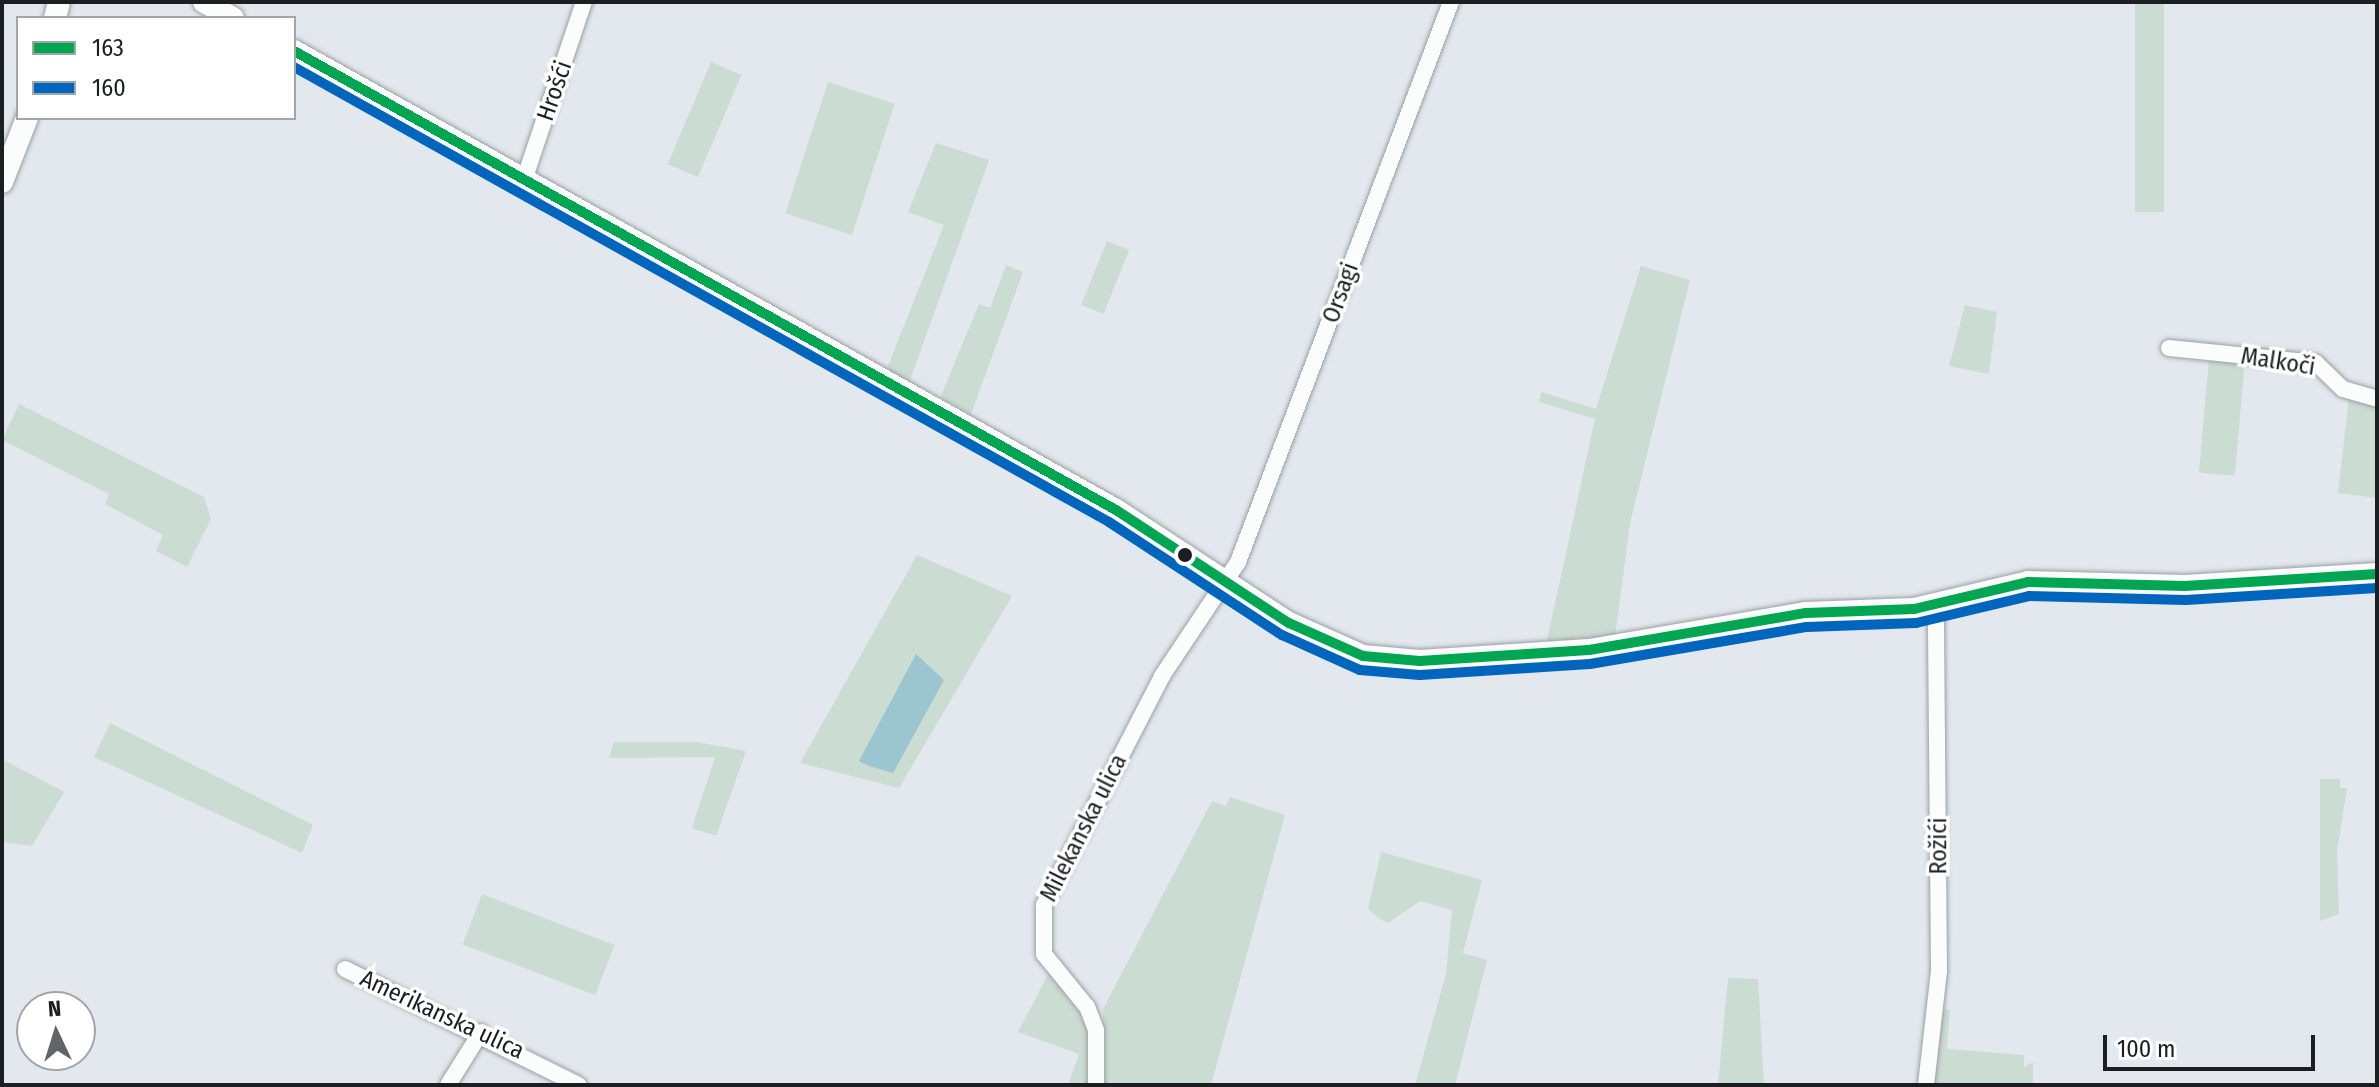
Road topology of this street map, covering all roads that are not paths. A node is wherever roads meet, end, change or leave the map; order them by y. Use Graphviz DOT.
graph roads {
  1 [pos="204,2"];
  2 [pos="584,2"];
  3 [pos="1451,2"];
  4 [pos="229,16"];
  5 [pos="296,52"];
  6 [pos="26,120"];
  7 [pos="524,180"];
  8 [pos="2,182"];
  9 [pos="2169,348"];
  10 [pos="2377,399"];
  11 [pos="2377,574"];
  12 [pos="1226,580"];
  13 [pos="1936,606"];
  14 [pos="345,969"];
  15 [pos="481,1032"];
  16 [pos="448,1085"];
  17 [pos="579,1085"];
  18 [pos="1096,1085"];
  19 [pos="1926,1085"];
  1 -- 4 [label="main road"];
  2 -- 7 [label="street, Hrošći"];
  3 -- 12 [label="street, Orsagi"];
  5 -- 7 [label="main road"];
  6 -- 8 [label="main road"];
  7 -- 12 [label="main road"];
  9 -- 10 [label="street, Malkoči"];
  11 -- 13 [label="main road"];
  12 -- 13 [label="main road"];
  12 -- 18 [label="street, Milekanska ulica"];
  13 -- 19 [label="street, Rožići"];
  14 -- 15 [label="street, Amerikanska ulica"];
  15 -- 16 [label="street"];
  15 -- 17 [label="street, Amerikanska ulica"];
}
